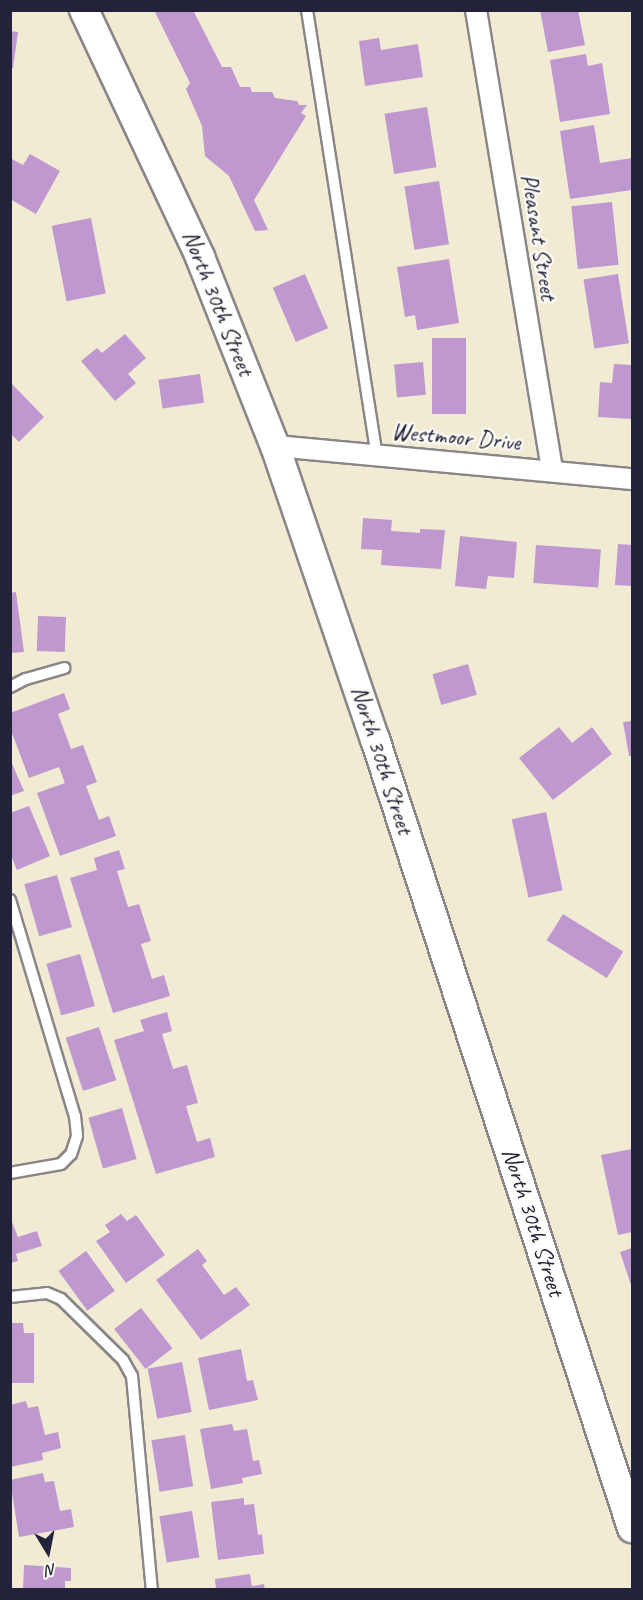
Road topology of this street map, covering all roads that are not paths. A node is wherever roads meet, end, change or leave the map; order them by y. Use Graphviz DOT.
graph roads {
  1 [pos="84,10"];
  2 [pos="307,10"];
  3 [pos="476,10"];
  4 [pos="275,446"];
  5 [pos="377,455"];
  6 [pos="552,471"];
  7 [pos="633,479"];
  8 [pos="64,669"];
  9 [pos="10,687"];
  10 [pos="10,900"];
  11 [pos="10,1173"];
  12 [pos="10,1297"];
  13 [pos="633,1528"];
  14 [pos="152,1590"];
  1 -- 4 [label="main road, North 30th Street"];
  2 -- 5 [label="lane"];
  3 -- 6 [label="street, Pleasant Street"];
  4 -- 5 [label="street, Westmoor Drive"];
  4 -- 13 [label="main road, North 30th Street"];
  5 -- 6 [label="street, Westmoor Drive"];
  6 -- 7 [label="street, Westmoor Drive"];
  8 -- 9 [label="lane"];
  10 -- 11 [label="lane"];
  12 -- 14 [label="lane"];
}
